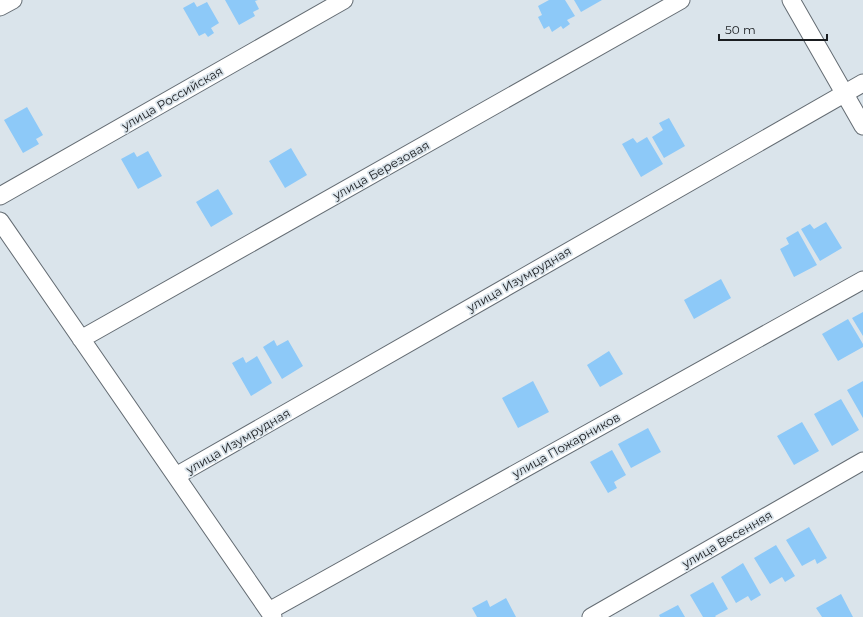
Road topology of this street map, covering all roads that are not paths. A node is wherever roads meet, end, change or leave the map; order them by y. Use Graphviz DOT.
graph roads {
  1 [pos="13,0"];
  2 [pos="344,0"];
  3 [pos="681,0"];
  4 [pos="791,0"];
  5 [pos="0,7"];
  6 [pos="863,83"];
  7 [pos="844,93"];
  8 [pos="863,126"];
  9 [pos="0,196"];
  10 [pos="0,221"];
  11 [pos="863,280"];
  12 [pos="82,339"];
  13 [pos="863,461"];
  14 [pos="176,476"];
  15 [pos="271,614"];
  16 [pos="591,617"];
  1 -- 5 [label="street"];
  2 -- 9 [label="street, улица Российская"];
  3 -- 12 [label="street, улица Березовая"];
  4 -- 7 [label="street"];
  6 -- 7 [label="street, улица Изумрудная"];
  7 -- 8 [label="street"];
  7 -- 14 [label="street, улица Изумрудная"];
  10 -- 12 [label="street"];
  11 -- 15 [label="street, улица Пожарников"];
  12 -- 14 [label="street"];
  13 -- 16 [label="street, улица Весенняя"];
  14 -- 15 [label="street"];
}
